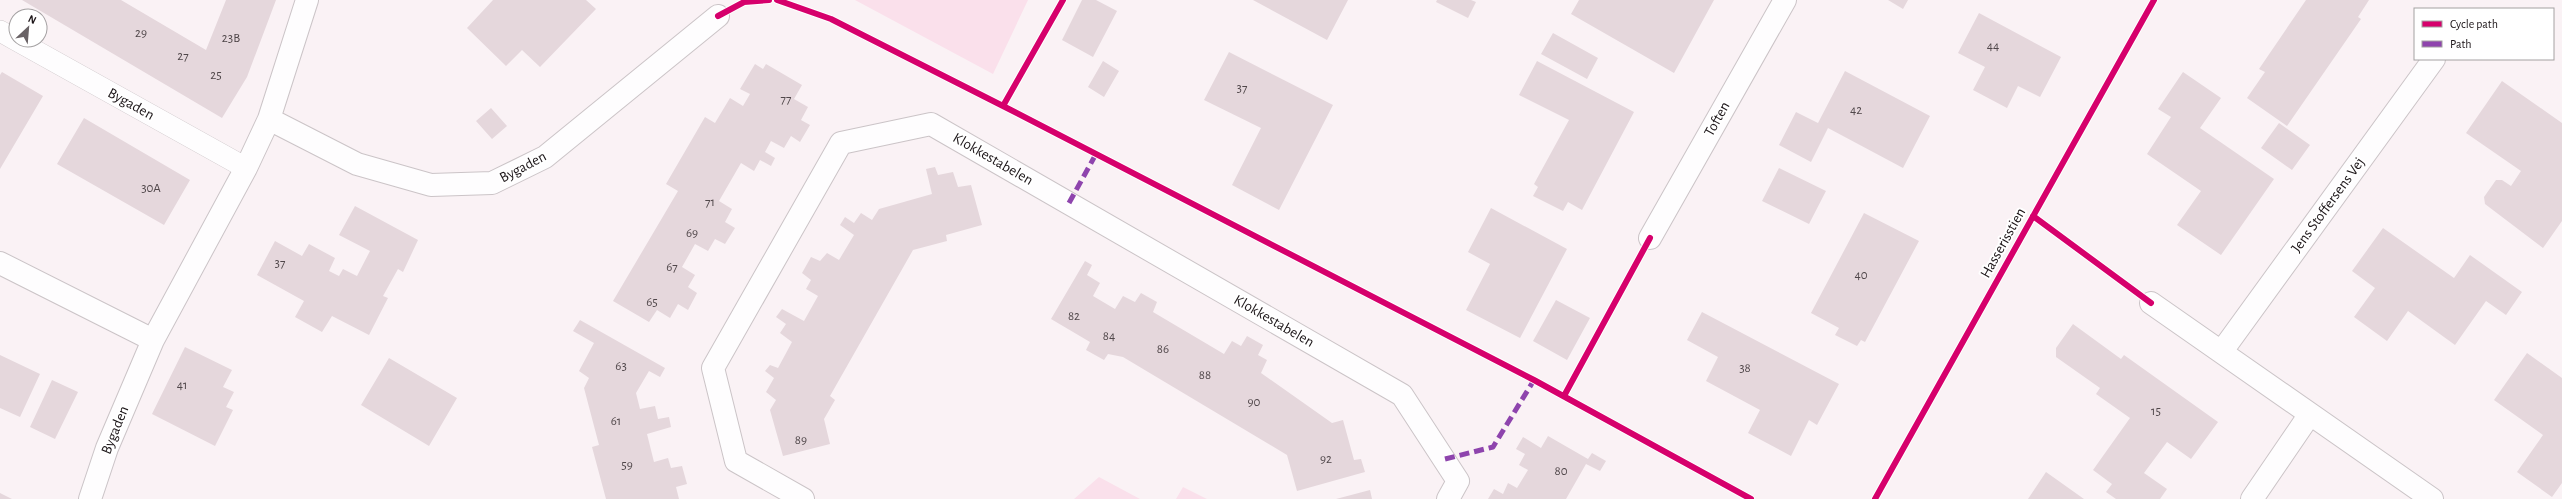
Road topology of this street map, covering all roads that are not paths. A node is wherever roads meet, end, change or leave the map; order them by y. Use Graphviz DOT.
graph roads {
  1 [pos="307,0"];
  2 [pos="1784,0"];
  3 [pos="718,16"];
  4 [pos="30,48"];
  5 [pos="2433,60"];
  6 [pos="269,118"];
  7 [pos="246,168"];
  8 [pos="1650,238"];
  9 [pos="0,263"];
  10 [pos="2151,303"];
  11 [pos="153,340"];
  12 [pos="2222,352"];
  13 [pos="2310,414"];
  14 [pos="90,499"];
  15 [pos="802,499"];
  16 [pos="1448,499"];
  17 [pos="2252,499"];
  18 [pos="2432,499"];
  1 -- 6 [label="street, Bygaden"];
  2 -- 8 [label="street, Toften"];
  3 -- 6 [label="street, Bygaden"];
  4 -- 7 [label="lane, Bygaden"];
  5 -- 12 [label="street, Jens Stoffersens Vej"];
  6 -- 7 [label="street, Bygaden"];
  7 -- 11 [label="street, Bygaden"];
  9 -- 11 [label="street"];
  10 -- 12 [label="street"];
  11 -- 14 [label="street, Bygaden"];
  12 -- 13 [label="street"];
  13 -- 17 [label="street"];
  13 -- 18 [label="street"];
  15 -- 16 [label="street, Klokkestabelen"];
}
